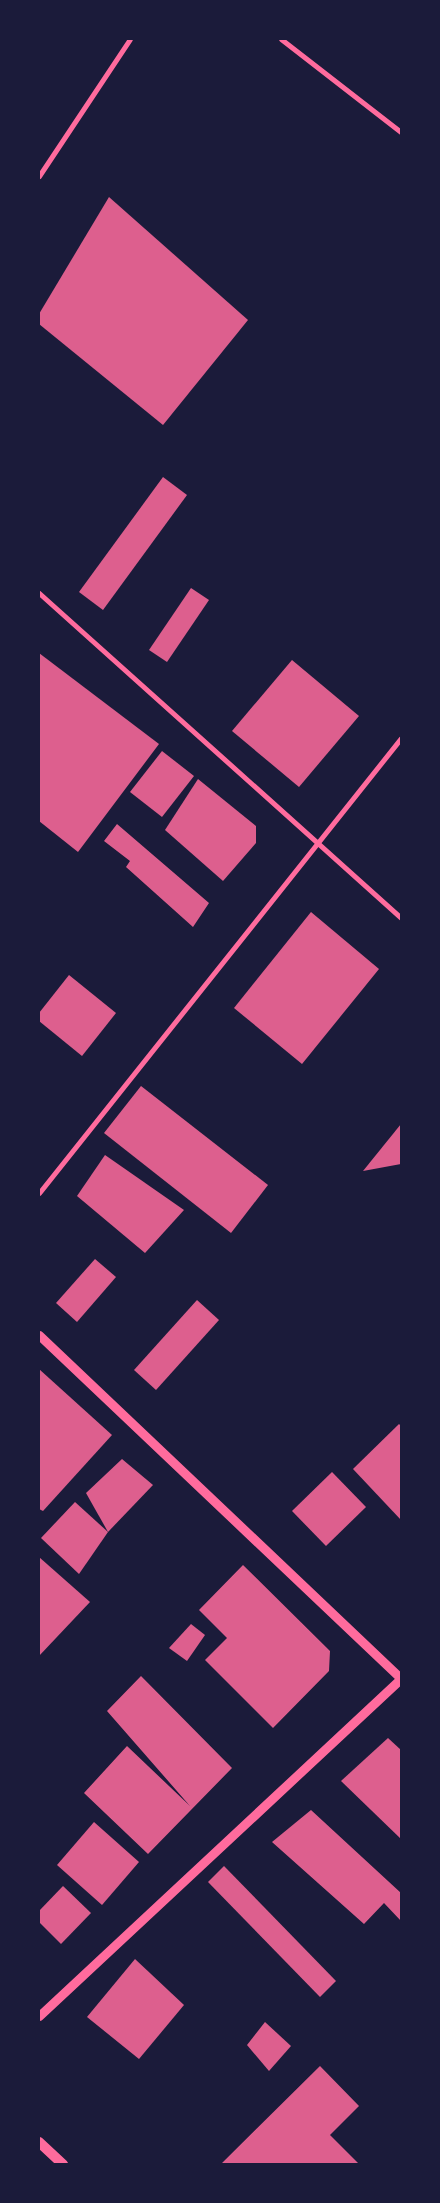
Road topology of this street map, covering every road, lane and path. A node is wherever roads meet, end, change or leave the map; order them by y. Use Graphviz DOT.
graph roads {
  1 [pos="130,39"];
  2 [pos="281,39"];
  3 [pos="401,132"];
  4 [pos="39,176"];
  5 [pos="39,593"];
  6 [pos="401,738"];
  7 [pos="320,841"];
  8 [pos="401,918"];
  9 [pos="39,1193"];
  10 [pos="39,1335"];
  11 [pos="401,1678"];
  12 [pos="39,2016"];
  13 [pos="39,2142"];
  14 [pos="63,2164"];
  1 -- 4 [label="street"];
  2 -- 3 [label="street"];
  5 -- 7 [label="street"];
  6 -- 7 [label="street"];
  7 -- 8 [label="street"];
  7 -- 9 [label="street"];
  10 -- 11 [label="street"];
  11 -- 12 [label="street"];
  13 -- 14 [label="main road"];
}
